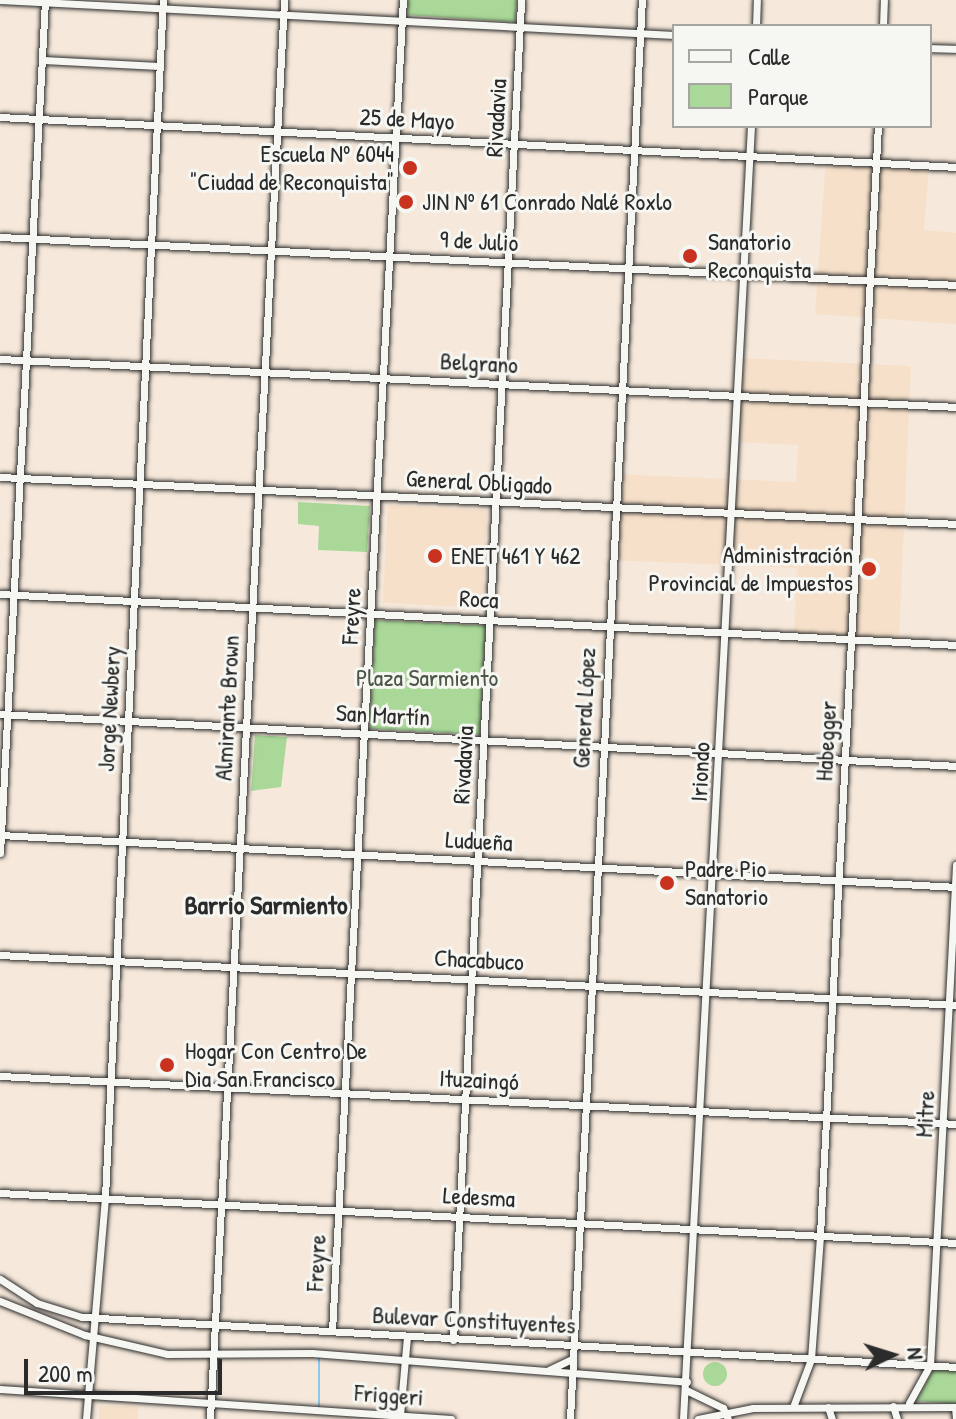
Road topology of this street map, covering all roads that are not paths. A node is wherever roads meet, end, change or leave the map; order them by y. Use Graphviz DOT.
graph roads {
  1 [pos="0,0"];
  2 [pos="284,0"];
  3 [pos="403,0"];
  4 [pos="521,0"];
  5 [pos="642,0"];
  6 [pos="757,0"];
  7 [pos="884,0"];
  8 [pos="45,1"];
  9 [pos="163,4"];
  10 [pos="283,15"];
  11 [pos="402,21"];
  12 [pos="756,24"];
  13 [pos="883,24"];
  14 [pos="520,27"];
  15 [pos="641,33"];
  16 [pos="672,35"];
  17 [pos="932,48"];
  18 [pos="956,49"];
  19 [pos="42,60"];
  20 [pos="160,66"];
  21 [pos="0,117"];
  22 [pos="39,120"];
  23 [pos="158,126"];
  24 [pos="751,128"];
  25 [pos="878,128"];
  26 [pos="277,132"];
  27 [pos="396,138"];
  28 [pos="515,144"];
  29 [pos="635,150"];
  30 [pos="750,156"];
  31 [pos="876,163"];
  32 [pos="956,167"];
  33 [pos="0,237"];
  34 [pos="33,239"];
  35 [pos="151,245"];
  36 [pos="271,251"];
  37 [pos="389,257"];
  38 [pos="508,262"];
  39 [pos="628,268"];
  40 [pos="744,273"];
  41 [pos="869,280"];
  42 [pos="956,285"];
  43 [pos="0,359"];
  44 [pos="27,360"];
  45 [pos="146,366"];
  46 [pos="265,372"];
  47 [pos="383,378"];
  48 [pos="503,384"];
  49 [pos="622,390"];
  50 [pos="738,395"];
  51 [pos="864,402"];
  52 [pos="956,407"];
  53 [pos="0,477"];
  54 [pos="20,477"];
  55 [pos="140,484"];
  56 [pos="258,490"];
  57 [pos="377,497"];
  58 [pos="496,503"];
  59 [pos="615,509"];
  60 [pos="732,516"];
  61 [pos="857,520"];
  62 [pos="956,524"];
  63 [pos="0,594"];
  64 [pos="14,595"];
  65 [pos="135,601"];
  66 [pos="253,608"];
  67 [pos="371,614"];
  68 [pos="491,620"];
  69 [pos="609,626"];
  70 [pos="727,633"];
  71 [pos="852,639"];
  72 [pos="956,645"];
  73 [pos="4,714"];
  74 [pos="128,721"];
  75 [pos="246,727"];
  76 [pos="364,734"];
  77 [pos="485,740"];
  78 [pos="602,747"];
  79 [pos="721,753"];
  80 [pos="845,760"];
  81 [pos="956,766"];
  82 [pos="0,835"];
  83 [pos="122,842"];
  84 [pos="239,848"];
  85 [pos="0,853"];
  86 [pos="357,855"];
  87 [pos="478,861"];
  88 [pos="956,865"];
  89 [pos="595,868"];
  90 [pos="714,873"];
  91 [pos="838,881"];
  92 [pos="956,887"];
  93 [pos="0,955"];
  94 [pos="116,961"];
  95 [pos="233,967"];
  96 [pos="351,973"];
  97 [pos="472,980"];
  98 [pos="589,986"];
  99 [pos="709,991"];
  100 [pos="832,999"];
  101 [pos="953,1005"];
  102 [pos="0,1076"];
  103 [pos="111,1081"];
  104 [pos="227,1087"];
  105 [pos="345,1093"];
  106 [pos="467,1099"];
  107 [pos="583,1105"];
  108 [pos="703,1110"];
  109 [pos="826,1118"];
  110 [pos="944,1124"];
  111 [pos="956,1124"];
  112 [pos="0,1193"];
  113 [pos="105,1197"];
  114 [pos="221,1203"];
  115 [pos="339,1210"];
  116 [pos="461,1216"];
  117 [pos="576,1223"];
  118 [pos="698,1229"];
  119 [pos="820,1235"];
  120 [pos="937,1242"];
  121 [pos="956,1243"];
  122 [pos="0,1279"];
  123 [pos="0,1301"];
  124 [pos="97,1318"];
  125 [pos="215,1323"];
  126 [pos="332,1331"];
  127 [pos="95,1337"];
  128 [pos="407,1337"];
  129 [pos="453,1340"];
  130 [pos="571,1345"];
  131 [pos="214,1353"];
  132 [pos="689,1355"];
  133 [pos="572,1359"];
  134 [pos="811,1359"];
  135 [pos="405,1364"];
  136 [pos="930,1365"];
  137 [pos="956,1367"];
  138 [pos="537,1372"];
  139 [pos="573,1375"];
  140 [pos="686,1386"];
  141 [pos="0,1389"];
  142 [pos="86,1396"];
  143 [pos="211,1403"];
  144 [pos="909,1403"];
  145 [pos="893,1406"];
  146 [pos="793,1407"];
  147 [pos="828,1407"];
  148 [pos="956,1407"];
  149 [pos="769,1408"];
  150 [pos="400,1415"];
  151 [pos="727,1415"];
  152 [pos="210,1418"];
  153 [pos="86,1419"];
  154 [pos="448,1419"];
  155 [pos="570,1419"];
  156 [pos="683,1419"];
  157 [pos="698,1419"];
  158 [pos="772,1419"];
  159 [pos="832,1419"];
  160 [pos="897,1419"];
  161 [pos="956,1419"];
  1 -- 8 [label="street"];
  2 -- 10 [label="street, Almirante Brown"];
  3 -- 11 [label="street, Freyre"];
  4 -- 14 [label="street, Rivadavia"];
  5 -- 15 [label="street, General López"];
  6 -- 12 [label="street"];
  7 -- 13 [label="street"];
  8 -- 9 [label="street"];
  8 -- 19 [label="street"];
  9 -- 10 [label="street"];
  9 -- 20 [label="street, Jorge Newbery"];
  10 -- 11 [label="street"];
  10 -- 26 [label="street, Almirante Brown"];
  11 -- 14 [label="street"];
  11 -- 27 [label="street, Freyre"];
  14 -- 15 [label="street"];
  14 -- 28 [label="street, Rivadavia"];
  15 -- 16 [label="street"];
  15 -- 29 [label="street, General López"];
  17 -- 18 [label="street"];
  19 -- 20 [label="street"];
  19 -- 22 [label="street"];
  20 -- 23 [label="street, Jorge Newbery"];
  21 -- 22 [label="street, 25 de Mayo"];
  22 -- 23 [label="street, 25 de Mayo"];
  22 -- 34 [label="street"];
  23 -- 26 [label="street, 25 de Mayo"];
  23 -- 35 [label="street, Jorge Newbery"];
  24 -- 30 [label="street, Iriondo"];
  25 -- 31 [label="street, Habegger"];
  26 -- 27 [label="street, 25 de Mayo"];
  26 -- 36 [label="street, Almirante Brown"];
  27 -- 28 [label="street, 25 de Mayo"];
  27 -- 37 [label="street, Freyre"];
  28 -- 29 [label="street, 25 de Mayo"];
  28 -- 38 [label="street, Rivadavia"];
  29 -- 30 [label="street, 25 de Mayo"];
  29 -- 39 [label="street, General López"];
  30 -- 31 [label="street, 25 de Mayo"];
  30 -- 40 [label="street, Iriondo"];
  31 -- 32 [label="street, 25 de Mayo"];
  31 -- 41 [label="street, Habegger"];
  33 -- 34 [label="street, 9 de Julio"];
  34 -- 35 [label="street, 9 de Julio"];
  34 -- 44 [label="street"];
  35 -- 36 [label="street, 9 de Julio"];
  35 -- 45 [label="street, Jorge Newbery"];
  36 -- 37 [label="street, 9 de Julio"];
  36 -- 46 [label="street, Almirante Brown"];
  37 -- 38 [label="street, 9 de Julio"];
  37 -- 47 [label="street, Freyre"];
  38 -- 39 [label="street, 9 de Julio"];
  38 -- 48 [label="street, Rivadavia"];
  39 -- 40 [label="street, 9 de Julio"];
  39 -- 49 [label="street, General López"];
  40 -- 41 [label="street, 9 de Julio"];
  40 -- 50 [label="street, Iriondo"];
  41 -- 42 [label="street, 9 de Julio"];
  41 -- 51 [label="street, Habegger"];
  43 -- 44 [label="street, Belgrano"];
  44 -- 45 [label="street, Belgrano"];
  44 -- 54 [label="street"];
  45 -- 46 [label="street, Belgrano"];
  45 -- 55 [label="street, Jorge Newbery"];
  46 -- 47 [label="street, Belgrano"];
  46 -- 56 [label="street, Almirante Brown"];
  47 -- 48 [label="street, Belgrano"];
  47 -- 57 [label="street, Freyre"];
  48 -- 49 [label="street, Belgrano"];
  48 -- 58 [label="street, Rivadavia"];
  49 -- 50 [label="street, Belgrano"];
  49 -- 59 [label="street, General López"];
  50 -- 51 [label="street, Belgrano"];
  50 -- 60 [label="street, Iriondo"];
  51 -- 52 [label="street, Belgrano"];
  51 -- 61 [label="street, Habegger"];
  53 -- 54 [label="street, General Obligado"];
  54 -- 55 [label="street, General Obligado"];
  54 -- 64 [label="street"];
  55 -- 56 [label="street, General Obligado"];
  55 -- 65 [label="street, Jorge Newbery"];
  56 -- 57 [label="street, General Obligado"];
  56 -- 66 [label="street, Almirante Brown"];
  57 -- 58 [label="street, General Obligado"];
  57 -- 67 [label="street, Freyre"];
  58 -- 59 [label="street, General Obligado"];
  58 -- 68 [label="street, Rivadavia"];
  59 -- 60 [label="street, General Obligado"];
  59 -- 69 [label="street, General López"];
  60 -- 61 [label="street, General Obligado"];
  60 -- 70 [label="street, Iriondo"];
  61 -- 62 [label="street, General Obligado"];
  61 -- 71 [label="street, Habegger"];
  63 -- 64 [label="street, Roca"];
  64 -- 65 [label="street, Roca"];
  64 -- 73 [label="street"];
  65 -- 66 [label="street, Roca"];
  65 -- 74 [label="street, Jorge Newbery"];
  66 -- 67 [label="street, Roca"];
  66 -- 75 [label="street, Almirante Brown"];
  67 -- 68 [label="street, Roca"];
  67 -- 76 [label="street, Freyre"];
  68 -- 69 [label="street, Roca"];
  68 -- 77 [label="street, Rivadavia"];
  69 -- 70 [label="street, Roca"];
  69 -- 78 [label="street, General López"];
  70 -- 71 [label="street, Roca"];
  70 -- 79 [label="street, Iriondo"];
  71 -- 72 [label="street, Roca"];
  71 -- 80 [label="street, Habegger"];
  73 -- 74 [label="street, San Martín"];
  73 -- 82 [label="street"];
  74 -- 75 [label="street, San Martín"];
  74 -- 83 [label="street, Jorge Newbery"];
  75 -- 76 [label="street, San Martín"];
  75 -- 84 [label="street, Almirante Brown"];
  76 -- 77 [label="street, San Martín"];
  76 -- 86 [label="street, Freyre"];
  77 -- 78 [label="street, San Martín"];
  77 -- 87 [label="street, Rivadavia"];
  78 -- 79 [label="street, San Martín"];
  78 -- 89 [label="street, General López"];
  79 -- 80 [label="street, San Martín"];
  79 -- 90 [label="street, Iriondo"];
  80 -- 81 [label="street, San Martín"];
  80 -- 91 [label="street, Habegger"];
  82 -- 83 [label="street, Ludueña"];
  82 -- 85 [label="street"];
  83 -- 84 [label="street, Ludueña"];
  83 -- 94 [label="street, Jorge Newbery"];
  84 -- 86 [label="street, Ludueña"];
  84 -- 95 [label="street, Almirante Brown"];
  86 -- 87 [label="street, Ludueña"];
  86 -- 96 [label="street, Freyre"];
  87 -- 89 [label="street, Ludueña"];
  87 -- 97 [label="street, Rivadavia"];
  88 -- 92 [label="street, Mitre"];
  89 -- 90 [label="street, Ludueña"];
  89 -- 98 [label="street, General López"];
  90 -- 91 [label="street, Ludueña"];
  90 -- 99 [label="street, Iriondo"];
  91 -- 92 [label="street, Ludueña"];
  91 -- 100 [label="street, Habegger"];
  92 -- 101 [label="street, Mitre"];
  93 -- 94 [label="street, Chacabuco"];
  94 -- 95 [label="street, Chacabuco"];
  94 -- 103 [label="street, Jorge Newbery"];
  95 -- 96 [label="street, Chacabuco"];
  95 -- 104 [label="street, Almirante Brown"];
  96 -- 97 [label="street, Chacabuco"];
  96 -- 105 [label="street, Freyre"];
  97 -- 98 [label="street, Chacabuco"];
  97 -- 106 [label="street, Rivadavia"];
  98 -- 99 [label="street, Chacabuco"];
  98 -- 107 [label="street, General López"];
  99 -- 100 [label="street, Chacabuco"];
  99 -- 108 [label="street, Iriondo"];
  100 -- 101 [label="street, Chacabuco"];
  100 -- 109 [label="street, Habegger"];
  101 -- 110 [label="street, Mitre"];
  102 -- 103 [label="street, Ituzaingó"];
  103 -- 104 [label="street, Ituzaingó"];
  103 -- 113 [label="street, Jorge Newbery"];
  104 -- 105 [label="street, Ituzaingó"];
  104 -- 114 [label="street, Almirante Brown"];
  105 -- 106 [label="street, Ituzaingó"];
  105 -- 115 [label="street, Freyre"];
  106 -- 107 [label="street, Ituzaingó"];
  106 -- 116 [label="street, Rivadavia"];
  107 -- 108 [label="street, Ituzaingó"];
  107 -- 117 [label="street, General López"];
  108 -- 109 [label="street, Ituzaingó"];
  108 -- 118 [label="street, Iriondo"];
  109 -- 110 [label="street, Ituzaingó"];
  109 -- 119 [label="street, Habegger"];
  110 -- 111 [label="street, Ituzaingó"];
  110 -- 120 [label="street, Mitre"];
  112 -- 113 [label="street, Ledesma"];
  113 -- 114 [label="street, Ledesma"];
  113 -- 124 [label="street, Jorge Newbery"];
  114 -- 115 [label="street, Ledesma"];
  114 -- 125 [label="street, Almirante Brown"];
  115 -- 116 [label="street, Ledesma"];
  115 -- 126 [label="street, Freyre"];
  116 -- 117 [label="street, Ledesma"];
  116 -- 129 [label="street, Rivadavia"];
  117 -- 118 [label="street, Ledesma"];
  117 -- 130 [label="street, General López"];
  118 -- 119 [label="street, Ledesma"];
  118 -- 132 [label="street, Iriondo"];
  119 -- 120 [label="street, Ledesma"];
  119 -- 134 [label="street, Habegger"];
  120 -- 121 [label="street, Ledesma"];
  120 -- 136 [label="street, Mitre"];
  122 -- 124 [label="street, Bulevar Constituyentes"];
  123 -- 127 [label="street"];
  124 -- 125 [label="street, Bulevar Constituyentes"];
  124 -- 127 [label="street, Jorge Newbery"];
  125 -- 126 [label="street, Bulevar Constituyentes"];
  125 -- 131 [label="street, Almirante Brown"];
  126 -- 128 [label="street, Bulevar Constituyentes"];
  127 -- 131 [label="street"];
  127 -- 142 [label="street, Jorge Newbery"];
  128 -- 129 [label="street, Bulevar Constituyentes"];
  128 -- 135 [label="street"];
  129 -- 130 [label="street, Bulevar Constituyentes"];
  130 -- 132 [label="street, Bulevar Constituyentes"];
  130 -- 133 [label="street, General López"];
  131 -- 135 [label="street"];
  131 -- 143 [label="street, Almirante Brown"];
  132 -- 134 [label="street, Bulevar Constituyentes"];
  132 -- 140 [label="street, Iriondo"];
  133 -- 138 [label="street"];
  133 -- 139 [label="street, General López"];
  134 -- 136 [label="street, Bulevar Constituyentes"];
  134 -- 146 [label="street, Habegger"];
  135 -- 138 [label="street"];
  135 -- 150 [label="street"];
  136 -- 137 [label="street, Bulevar Constituyentes"];
  136 -- 144 [label="street"];
  138 -- 139 [label="street"];
  139 -- 140 [label="street"];
  139 -- 155 [label="street, General López"];
  140 -- 151 [label="street"];
  140 -- 156 [label="street, Iriondo"];
  141 -- 142 [label="street"];
  142 -- 143 [label="street"];
  142 -- 153 [label="street, Jorge Newbery"];
  143 -- 150 [label="street, Friggeri"];
  143 -- 152 [label="street, Almirante Brown"];
  144 -- 145 [label="street"];
  144 -- 148 [label="street"];
  145 -- 147 [label="street"];
  145 -- 160 [label="street"];
  146 -- 147 [label="street"];
  146 -- 149 [label="street"];
  147 -- 159 [label="street"];
  148 -- 161 [label="street"];
  149 -- 151 [label="street"];
  149 -- 158 [label="street"];
  150 -- 154 [label="street, Friggeri"];
  151 -- 157 [label="street"];
}
